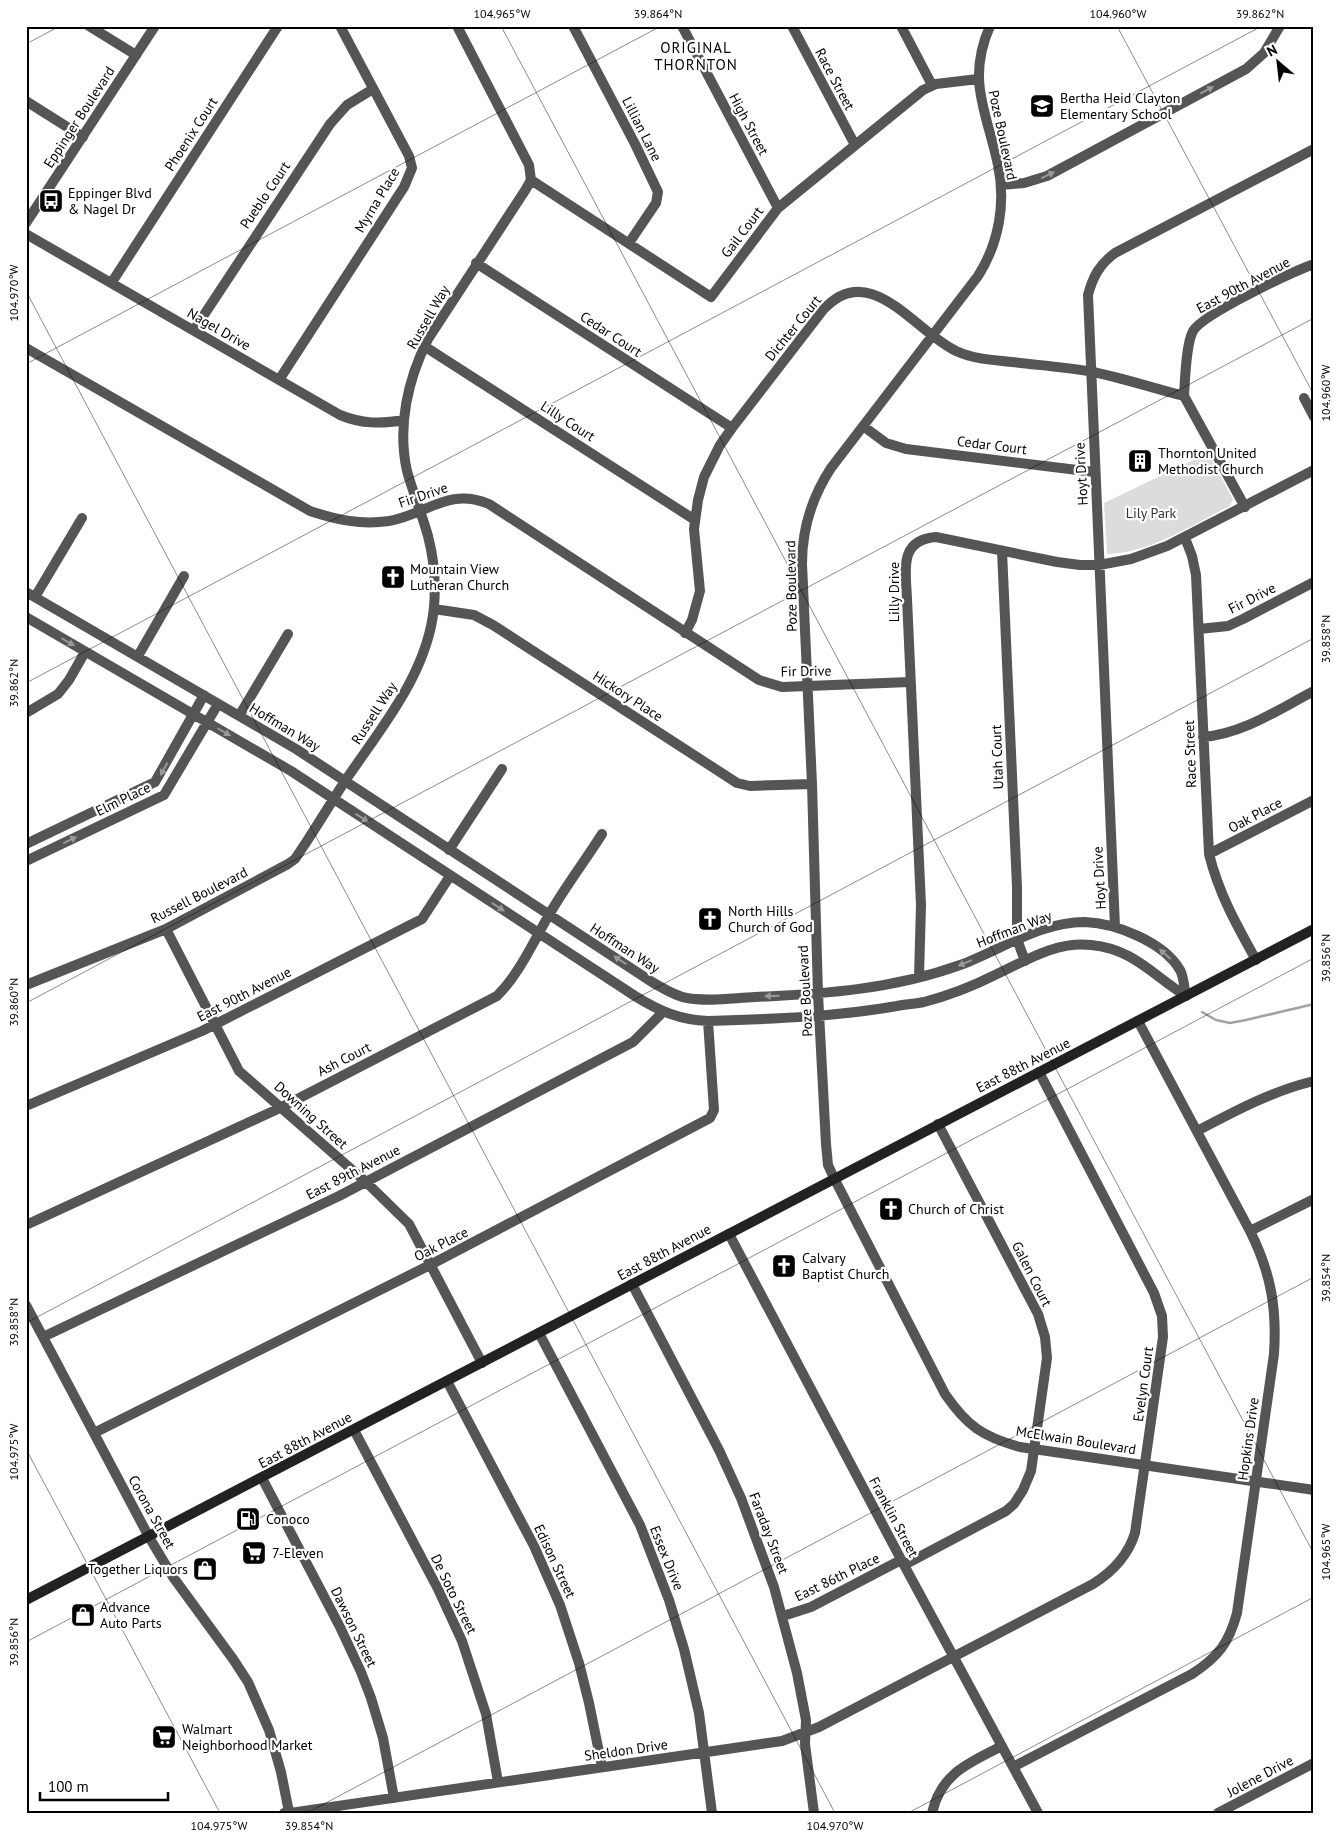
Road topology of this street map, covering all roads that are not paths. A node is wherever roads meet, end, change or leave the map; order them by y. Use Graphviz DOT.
graph roads {
  1 [pos="89,26"];
  2 [pos="155,26"];
  3 [pos="278,26"];
  4 [pos="340,26"];
  5 [pos="457,26"];
  6 [pos="573,26"];
  7 [pos="682,26"];
  8 [pos="792,26"];
  9 [pos="901,26"];
  10 [pos="990,26"];
  11 [pos="1280,26"];
  12 [pos="136,56"];
  13 [pos="978,79"];
  14 [pos="932,85"];
  15 [pos="373,89"];
  16 [pos="26,101"];
  17 [pos="83,137"];
  18 [pos="855,145"];
  19 [pos="1314,149"];
  20 [pos="531,180"];
  21 [pos="1001,184"];
  22 [pos="778,208"];
  23 [pos="26,223"];
  24 [pos="26,234"];
  25 [pos="629,243"];
  26 [pos="476,263"];
  27 [pos="1314,264"];
  28 [pos="112,282"];
  29 [pos="194,330"];
  30 [pos="933,335"];
  31 [pos="424,346"];
  32 [pos="26,348"];
  33 [pos="1090,372"];
  34 [pos="279,380"];
  35 [pos="1184,396"];
  36 [pos="1304,398"];
  37 [pos="1314,417"];
  38 [pos="404,420"];
  39 [pos="863,426"];
  40 [pos="732,428"];
  41 [pos="1314,470"];
  42 [pos="1094,472"];
  43 [pos="1245,506"];
  44 [pos="420,511"];
  45 [pos="82,518"];
  46 [pos="695,520"];
  47 [pos="1185,538"];
  48 [pos="1002,551"];
  49 [pos="1099,565"];
  50 [pos="184,576"];
  51 [pos="1314,582"];
  52 [pos="31,594"];
  53 [pos="434,608"];
  54 [pos="26,617"];
  55 [pos="1199,629"];
  56 [pos="685,633"];
  57 [pos="288,634"];
  58 [pos="85,652"];
  59 [pos="138,656"];
  60 [pos="910,682"];
  61 [pos="807,686"];
  62 [pos="1314,690"];
  63 [pos="204,696"];
  64 [pos="218,704"];
  65 [pos="26,713"];
  66 [pos="194,714"];
  67 [pos="239,716"];
  68 [pos="208,722"];
  69 [pos="1203,737"];
  70 [pos="502,770"];
  71 [pos="345,781"];
  72 [pos="812,784"];
  73 [pos="333,799"];
  74 [pos="1314,800"];
  75 [pos="602,834"];
  76 [pos="26,844"];
  77 [pos="449,850"];
  78 [pos="1209,854"];
  79 [pos="26,861"];
  80 [pos="450,876"];
  81 [pos="549,915"];
  82 [pos="1115,927"];
  83 [pos="166,929"];
  84 [pos="1314,929"];
  85 [pos="540,934"];
  86 [pos="1017,939"];
  87 [pos="1256,960"];
  88 [pos="1025,961"];
  89 [pos="919,977"];
  90 [pos="26,985"];
  91 [pos="818,994"];
  92 [pos="1186,996"];
  93 [pos="663,1012"];
  94 [pos="820,1015"];
  95 [pos="708,1021"];
  96 [pos="1138,1021"];
  97 [pos="215,1024"];
  98 [pos="1039,1072"];
  99 [pos="1314,1081"];
  100 [pos="26,1106"];
  101 [pos="282,1107"];
  102 [pos="938,1124"];
  103 [pos="1197,1131"];
  104 [pos="834,1178"];
  105 [pos="366,1182"];
  106 [pos="1314,1198"];
  107 [pos="26,1225"];
  108 [pos="1250,1231"];
  109 [pos="729,1234"];
  110 [pos="430,1265"];
  111 [pos="632,1284"];
  112 [pos="26,1305"];
  113 [pos="540,1333"];
  114 [pos="43,1337"];
  115 [pos="482,1362"];
  116 [pos="447,1381"];
  117 [pos="354,1430"];
  118 [pos="94,1433"];
  119 [pos="1034,1449"];
  120 [pos="1146,1465"];
  121 [pos="262,1478"];
  122 [pos="1256,1482"];
  123 [pos="1314,1490"];
  124 [pos="149,1537"];
  125 [pos="903,1562"];
  126 [pos="26,1600"];
  127 [pos="783,1616"];
  128 [pos="953,1656"];
  129 [pos="804,1734"];
  130 [pos="1002,1746"];
  131 [pos="704,1753"];
  132 [pos="1314,1763"];
  133 [pos="602,1767"];
  134 [pos="1013,1767"];
  135 [pos="498,1782"];
  136 [pos="394,1798"];
  137 [pos="292,1812"];
  138 [pos="712,1813"];
  139 [pos="814,1813"];
  140 [pos="932,1813"];
  141 [pos="1038,1813"];
  142 [pos="1218,1813"];
  1 -- 12 [label="street"];
  2 -- 12 [label="street, Eppinger Boulevard"];
  3 -- 28 [label="street, Phoenix Court"];
  4 -- 15 [label="street, Myrna Place"];
  5 -- 20 [label="street"];
  6 -- 25 [label="street, Lillian Lane"];
  7 -- 22 [label="street, High Street"];
  8 -- 18 [label="street, Race Street"];
  9 -- 14 [label="street"];
  10 -- 13 [label="street, Poze Boulevard"];
  21 -- 11 [label="street, one-way"];
  12 -- 17 [label="street, Eppinger Boulevard"];
  13 -- 14 [label="street, Gail Court"];
  13 -- 21 [label="street, Poze Boulevard"];
  14 -- 18 [label="street, Gail Court"];
  15 -- 29 [label="street, Pueblo Court"];
  15 -- 34 [label="street, Myrna Place"];
  16 -- 17 [label="street"];
  17 -- 23 [label="street, Eppinger Boulevard"];
  18 -- 22 [label="street, Gail Court"];
  19 -- 33 [label="street, Hoyt Drive"];
  20 -- 25 [label="street, Gail Court"];
  20 -- 26 [label="street, Russell Way"];
  21 -- 30 [label="street, Poze Boulevard"];
  22 -- 25 [label="street, Gail Court"];
  24 -- 28 [label="street, Nagel Drive"];
  26 -- 31 [label="street, Russell Way"];
  26 -- 40 [label="street, Cedar Court"];
  27 -- 35 [label="street, East 90th Avenue"];
  28 -- 29 [label="street, Nagel Drive"];
  29 -- 34 [label="street, Nagel Drive"];
  30 -- 33 [label="street, Dichter Court"];
  30 -- 39 [label="street, Poze Boulevard"];
  30 -- 40 [label="street, Dichter Court"];
  31 -- 38 [label="street, Russell Way"];
  31 -- 46 [label="street, Lilly Court"];
  32 -- 44 [label="street, Fir Drive"];
  33 -- 35 [label="street, Dichter Court"];
  33 -- 42 [label="street, Hoyt Drive"];
  34 -- 38 [label="street, Nagel Drive"];
  35 -- 43 [label="street"];
  36 -- 37 [label="street"];
  38 -- 44 [label="street, Russell Way"];
  39 -- 42 [label="street, Cedar Court"];
  39 -- 61 [label="street, Poze Boulevard"];
  40 -- 46 [label="street, Dichter Court"];
  41 -- 43 [label="street, Lilly Drive"];
  42 -- 49 [label="street, Hoyt Drive"];
  43 -- 47 [label="street, Lilly Drive"];
  44 -- 53 [label="street, Russell Way"];
  44 -- 56 [label="street, Fir Drive"];
  45 -- 52 [label="street"];
  46 -- 56 [label="street, Dichter Court"];
  47 -- 49 [label="street, Lilly Drive"];
  47 -- 55 [label="street, Race Street"];
  48 -- 49 [label="street, Lilly Drive"];
  48 -- 60 [label="street, Lilly Drive"];
  48 -- 86 [label="street, Utah Court"];
  49 -- 82 [label="street, Hoyt Drive"];
  50 -- 59 [label="street"];
  51 -- 55 [label="street, Fir Drive"];
  52 -- 59 [label="street, Hoffman Way"];
  53 -- 71 [label="street, Russell Way"];
  53 -- 72 [label="street, Hickory Place"];
  54 -- 58 [label="street, one-way"];
  55 -- 69 [label="street, Race Street"];
  56 -- 61 [label="street, Fir Drive"];
  57 -- 67 [label="street"];
  58 -- 65 [label="street"];
  58 -- 66 [label="street"];
  59 -- 63 [label="street, Hoffman Way"];
  60 -- 61 [label="street, Fir Drive"];
  60 -- 89 [label="street, Lilly Drive"];
  61 -- 72 [label="street, Poze Boulevard"];
  62 -- 69 [label="street"];
  63 -- 64 [label="street, Hoffman Way"];
  63 -- 66 [label="street, Elm Place"];
  64 -- 67 [label="street, Hoffman Way"];
  64 -- 68 [label="street, Elm Place"];
  66 -- 68 [label="street"];
  66 -- 76 [label="street, Elm Place, one-way"];
  67 -- 71 [label="street, Hoffman Way"];
  68 -- 73 [label="street, one-way"];
  79 -- 68 [label="street, Elm Place, one-way"];
  69 -- 78 [label="street, Race Street"];
  70 -- 77 [label="street"];
  71 -- 73 [label="street, Russell Boulevard"];
  71 -- 77 [label="street, Hoffman Way"];
  72 -- 91 [label="street, Poze Boulevard"];
  73 -- 80 [label="street, one-way"];
  73 -- 83 [label="street, Russell Boulevard"];
  74 -- 78 [label="street, Oak Place"];
  75 -- 81 [label="street, Ash Court"];
  77 -- 81 [label="street, Hoffman Way"];
  78 -- 87 [label="street, Race Street"];
  80 -- 85 [label="street, one-way"];
  80 -- 97 [label="street, East 90th Avenue"];
  81 -- 85 [label="street, Ash Court"];
  91 -- 81 [label="street, Hoffman Way, one-way"];
  82 -- 86 [label="street, Hoffman Way"];
  92 -- 82 [label="street, Hoffman Way, one-way"];
  83 -- 90 [label="street, Russell Boulevard"];
  83 -- 97 [label="street, Downing Street"];
  84 -- 87 [label="main road, East 88th Avenue"];
  85 -- 93 [label="street"];
  85 -- 101 [label="street, Ash Court"];
  86 -- 88 [label="street, Utah Court"];
  86 -- 89 [label="street, Hoffman Way, one-way"];
  87 -- 92 [label="main road, East 88th Avenue"];
  88 -- 92 [label="street"];
  88 -- 94 [label="street"];
  89 -- 91 [label="street, Hoffman Way"];
  91 -- 94 [label="street, Poze Boulevard"];
  92 -- 96 [label="main road, East 88th Avenue"];
  93 -- 95 [label="street"];
  93 -- 105 [label="street, East 89th Avenue"];
  94 -- 95 [label="street"];
  94 -- 104 [label="street, Poze Boulevard"];
  95 -- 110 [label="street, Oak Place"];
  96 -- 98 [label="main road, East 88th Avenue"];
  96 -- 103 [label="street, Hopkins Drive"];
  97 -- 100 [label="street, East 90th Avenue"];
  97 -- 101 [label="street, Downing Street"];
  98 -- 102 [label="main road, East 88th Avenue"];
  98 -- 120 [label="street, Evelyn Court"];
  99 -- 103 [label="street"];
  101 -- 105 [label="street, Downing Street"];
  101 -- 107 [label="street, Ash Court"];
  102 -- 104 [label="main road, East 88th Avenue"];
  102 -- 119 [label="street, Galen Court"];
  103 -- 108 [label="street, Hopkins Drive"];
  104 -- 109 [label="main road, East 88th Avenue"];
  104 -- 119 [label="street, McElwain Boulevard"];
  105 -- 110 [label="street, Downing Street"];
  105 -- 114 [label="street, East 89th Avenue"];
  106 -- 108 [label="street"];
  108 -- 122 [label="street, Hopkins Drive"];
  109 -- 111 [label="main road, East 88th Avenue"];
  109 -- 125 [label="street, Franklin Street"];
  110 -- 115 [label="street, Downing Street"];
  110 -- 118 [label="street, Oak Place"];
  111 -- 113 [label="main road, East 88th Avenue"];
  111 -- 127 [label="street, Faraday Street"];
  112 -- 114 [label="street, Corona Street"];
  113 -- 115 [label="main road, East 88th Avenue"];
  113 -- 131 [label="street, Essex Drive"];
  114 -- 118 [label="street, Corona Street"];
  115 -- 116 [label="main road, East 88th Avenue"];
  116 -- 117 [label="main road, East 88th Avenue"];
  116 -- 133 [label="street, Edison Street"];
  117 -- 121 [label="main road, East 88th Avenue"];
  117 -- 135 [label="street, De Soto Street"];
  118 -- 124 [label="street, Corona Street"];
  119 -- 120 [label="street, McElwain Boulevard"];
  119 -- 125 [label="street, East 86th Place"];
  120 -- 122 [label="street, McElwain Boulevard"];
  120 -- 128 [label="street, Evelyn Court"];
  121 -- 124 [label="main road, East 88th Avenue"];
  121 -- 136 [label="street, Dawson Street"];
  122 -- 123 [label="street, McElwain Boulevard"];
  122 -- 134 [label="street, Hopkins Drive"];
  124 -- 126 [label="main road, East 88th Avenue"];
  124 -- 137 [label="street, Corona Street"];
  125 -- 127 [label="street, East 86th Place"];
  125 -- 128 [label="street, Franklin Street"];
  127 -- 129 [label="street, Faraday Street"];
  128 -- 129 [label="street, Sheldon Drive"];
  128 -- 130 [label="street, Franklin Street"];
  129 -- 131 [label="street, Sheldon Drive"];
  129 -- 139 [label="street, Faraday Street"];
  130 -- 134 [label="street, Franklin Street"];
  130 -- 140 [label="street"];
  131 -- 133 [label="street, Sheldon Drive"];
  131 -- 138 [label="street, Essex Drive"];
  132 -- 142 [label="street, Jolene Drive"];
  133 -- 135 [label="street, Sheldon Drive"];
  134 -- 141 [label="street, Franklin Street"];
  135 -- 136 [label="street, Sheldon Drive"];
  136 -- 137 [label="street, Sheldon Drive"];
}
